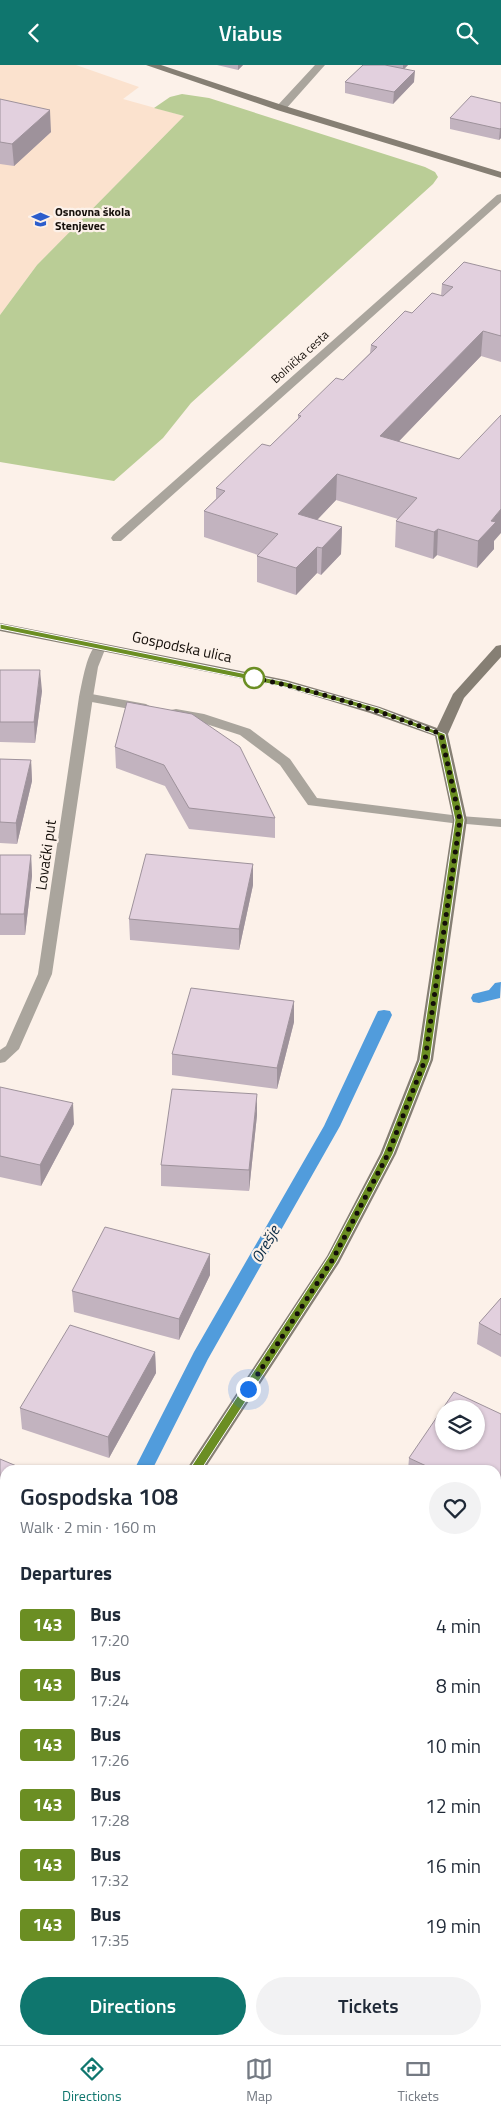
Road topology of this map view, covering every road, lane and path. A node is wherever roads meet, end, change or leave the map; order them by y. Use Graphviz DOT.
graph roads {
  1 [pos="151,65"];
  2 [pos="320,65"];
  3 [pos="281,108"];
  4 [pos="501,175"];
  5 [pos="501,197"];
  6 [pos="117,538"];
  7 [pos="0,627"];
  8 [pos="100,647"];
  9 [pos="501,649"];
  10 [pos="86,697"];
  11 [pos="441,734"];
  12 [pos="460,820"];
  13 [pos="501,823"];
  14 [pos="0,1058"];
  15 [pos="199,1465"];
  1 -- 3 [label="street"];
  2 -- 3 [label="street"];
  3 -- 4 [label="street"];
  5 -- 6 [label="street, Bolnička cesta"];
  7 -- 8 [label="street, Gospodska ulica"];
  8 -- 10 [label="street, Lovački put"];
  8 -- 11 [label="street, Gospodska ulica"];
  9 -- 11 [label="street"];
  10 -- 12 [label="street"];
  10 -- 14 [label="street, Lovački put"];
  11 -- 12 [label="street"];
  12 -- 13 [label="street"];
  12 -- 15 [label="street"];
}
